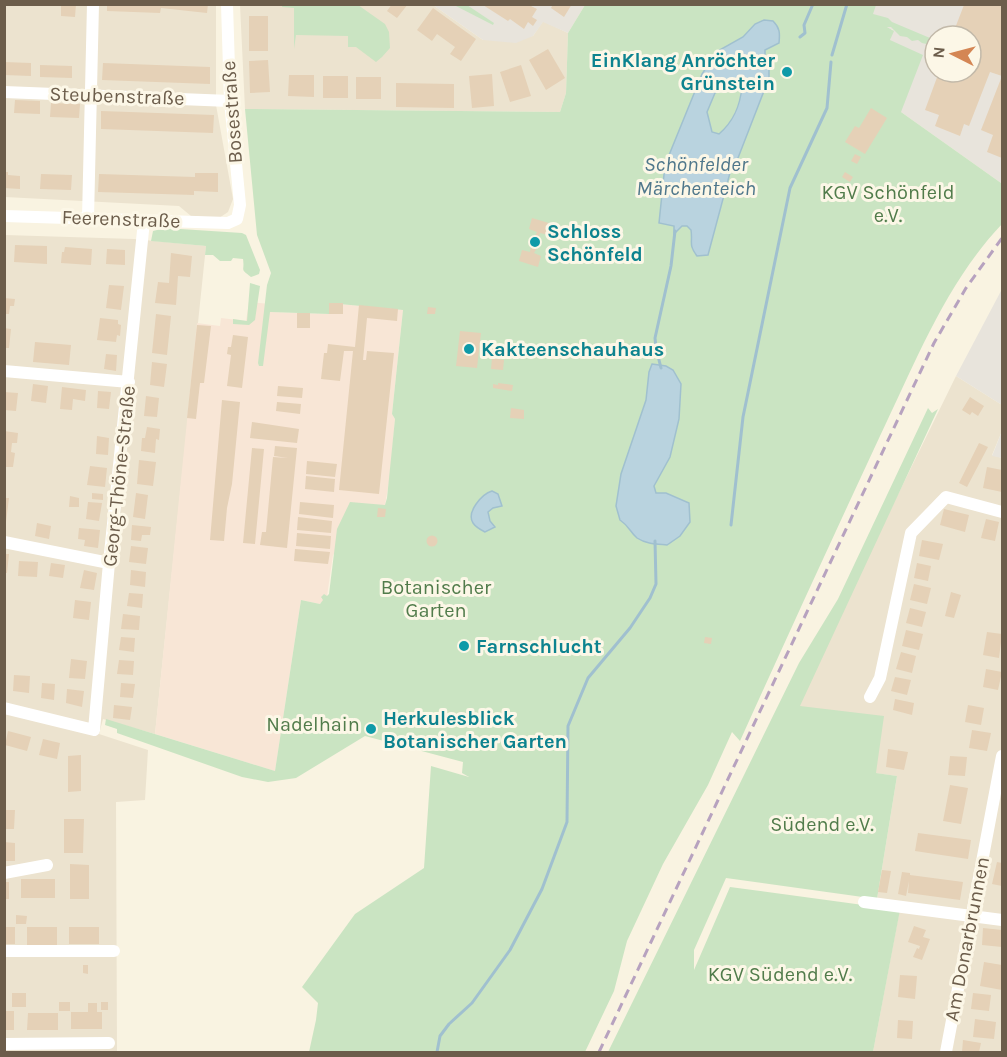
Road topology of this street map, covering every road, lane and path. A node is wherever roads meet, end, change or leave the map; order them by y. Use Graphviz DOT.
graph roads {
  1 [pos="93,4"];
  2 [pos="227,4"];
  3 [pos="4,92"];
  4 [pos="92,96"];
  5 [pos="230,101"];
  6 [pos="4,216"];
  7 [pos="88,218"];
  8 [pos="237,219"];
  9 [pos="144,221"];
  10 [pos="4,371"];
  11 [pos="129,382"];
  12 [pos="1002,512"];
  13 [pos="4,542"];
  14 [pos="109,563"];
  15 [pos="870,697"];
  16 [pos="4,708"];
  17 [pos="1002,756"];
  18 [pos="1001,773"];
  19 [pos="48,865"];
  20 [pos="4,873"];
  21 [pos="864,902"];
  22 [pos="971,916"];
  23 [pos="1002,920"];
  24 [pos="4,951"];
  25 [pos="114,951"];
  26 [pos="110,1043"];
  27 [pos="4,1044"];
  28 [pos="946,1053"];
  1 -- 4 [label="street"];
  2 -- 5 [label="street, Bosestraße"];
  3 -- 4 [label="street, Steubenstraße"];
  4 -- 5 [label="street, Steubenstraße"];
  4 -- 7 [label="street"];
  5 -- 8 [label="street, Bosestraße"];
  6 -- 7 [label="street, Feerenstraße"];
  7 -- 9 [label="street, Feerenstraße"];
  8 -- 9 [label="street, Feerenstraße"];
  9 -- 11 [label="street, Georg-Thöne-Straße"];
  10 -- 11 [label="street"];
  11 -- 14 [label="street, Georg-Thöne-Straße"];
  12 -- 15 [label="street"];
  13 -- 14 [label="street"];
  14 -- 16 [label="street, Georg-Thöne-Straße"];
  17 -- 18 [label="street, Am Donarbrunnen"];
  18 -- 22 [label="street, Am Donarbrunnen"];
  19 -- 20 [label="street"];
  21 -- 22 [label="street"];
  22 -- 23 [label="street"];
  22 -- 28 [label="street, Am Donarbrunnen"];
  24 -- 25 [label="street"];
  26 -- 27 [label="street"];
}
